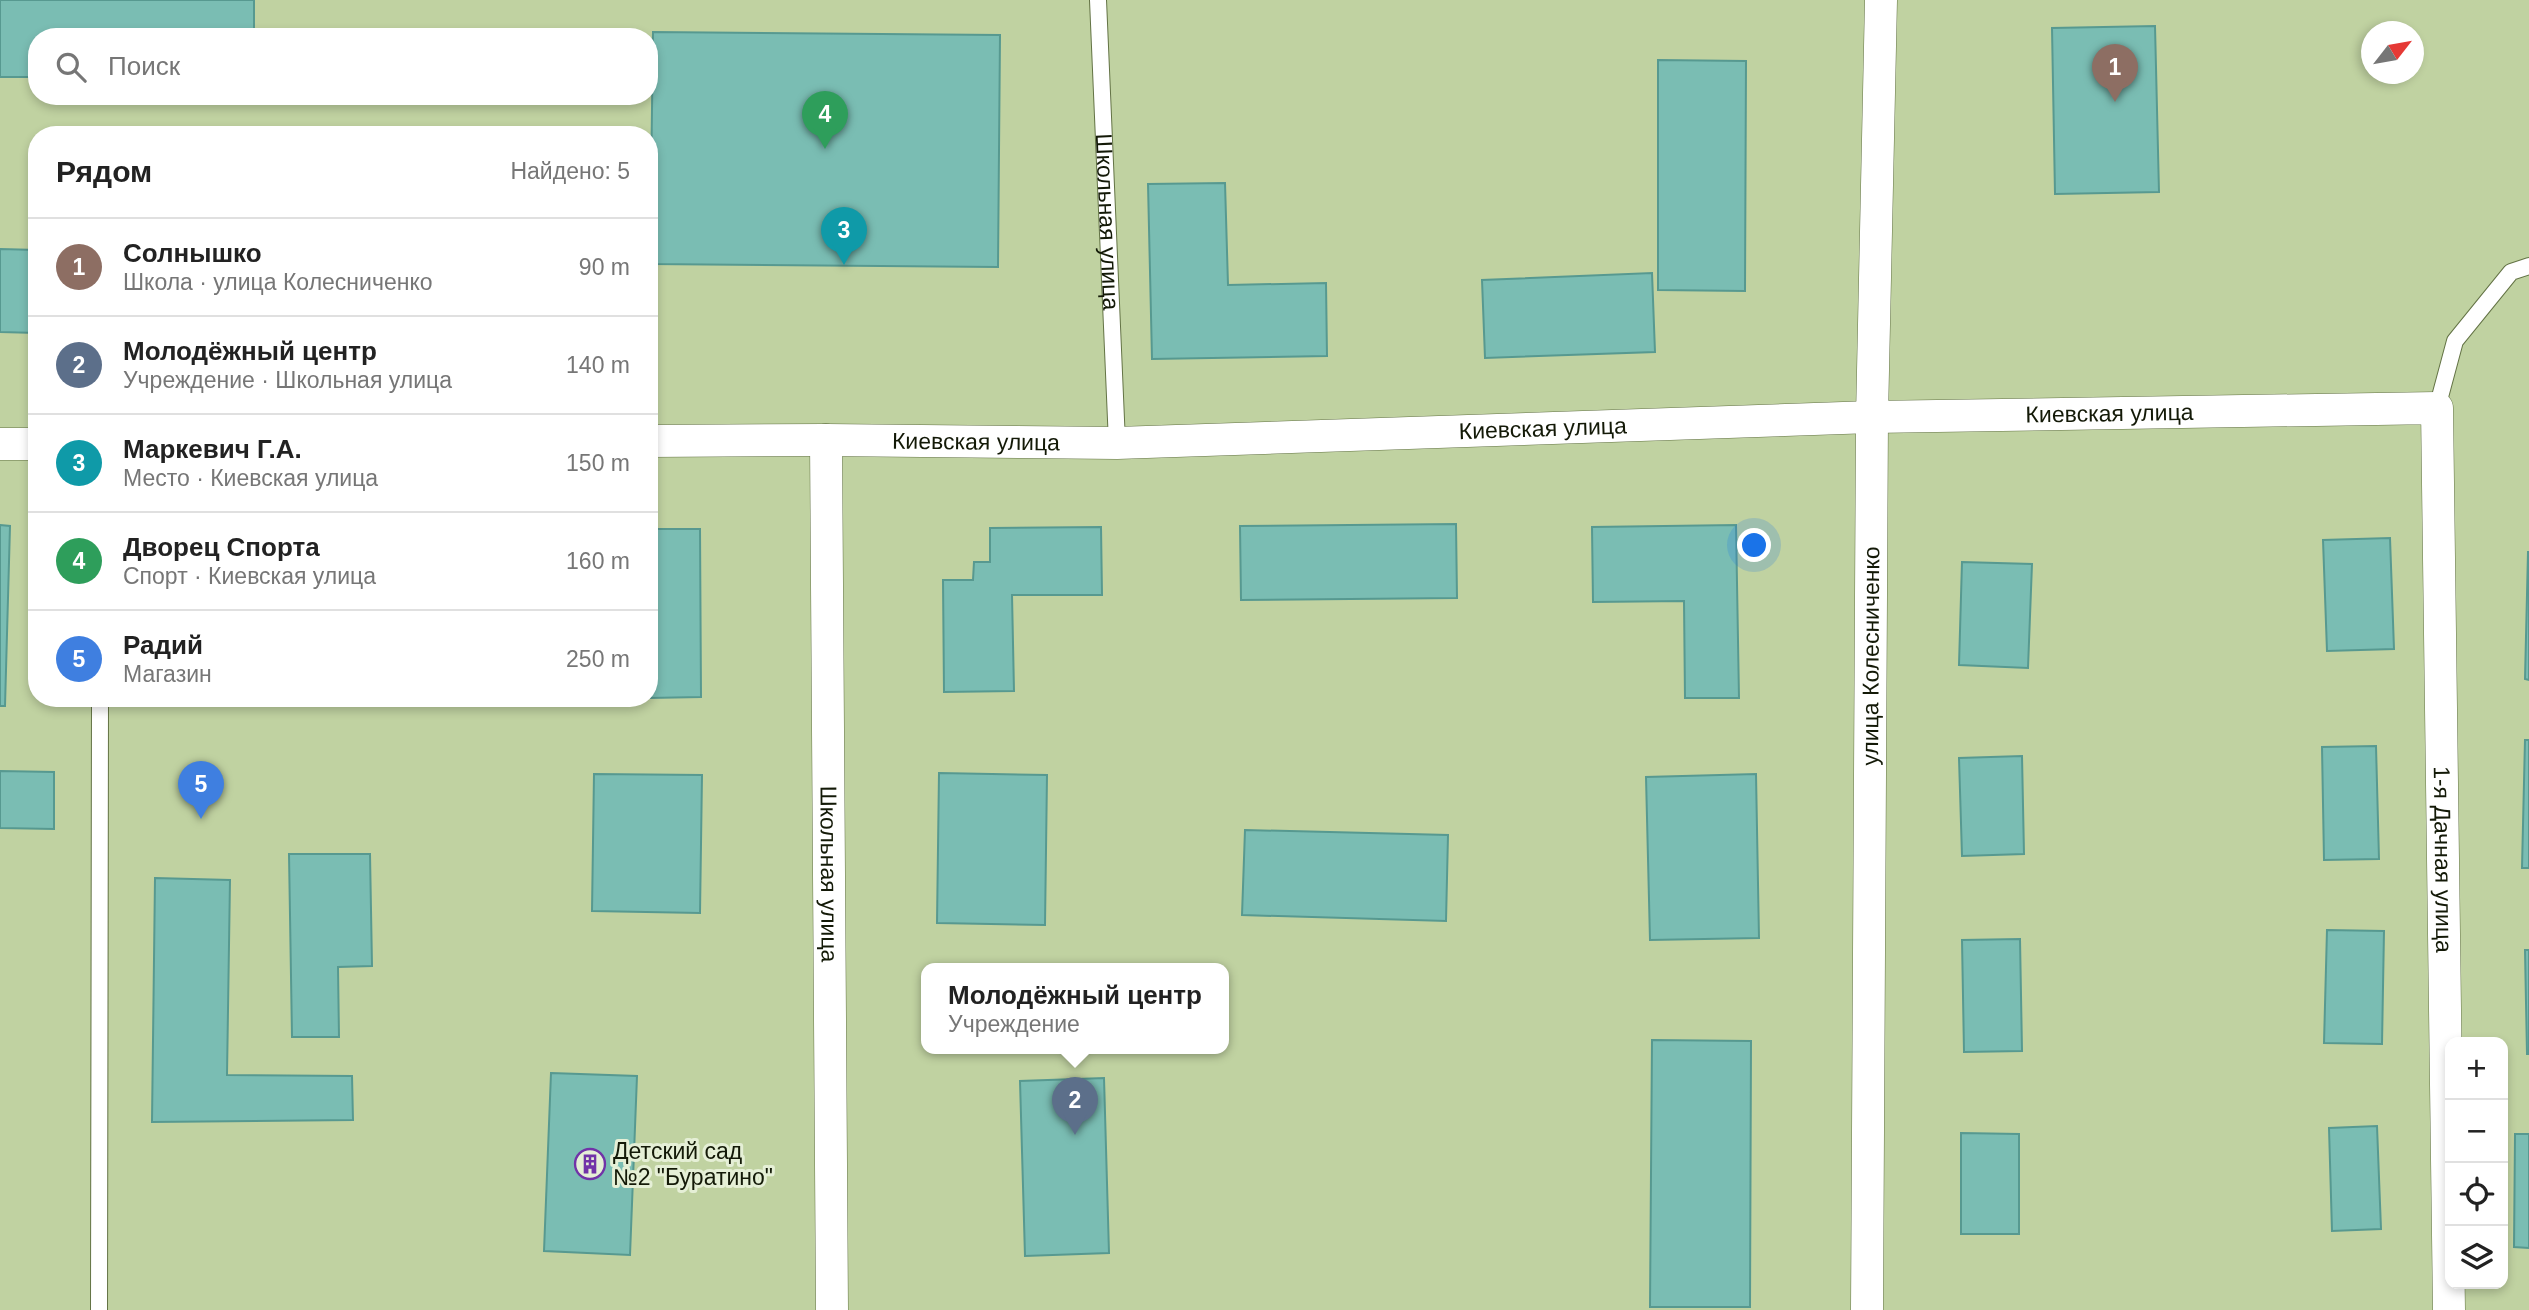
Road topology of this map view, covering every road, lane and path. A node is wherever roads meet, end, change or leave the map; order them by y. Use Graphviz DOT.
graph roads {
  1 [pos="1098,0"];
  2 [pos="1881,0"];
  3 [pos="2529,266"];
  4 [pos="2437,408"];
  5 [pos="1872,416"];
  6 [pos="826,440"];
  7 [pos="658,441"];
  8 [pos="1117,443"];
  9 [pos="0,444"];
  10 [pos="28,444"];
  11 [pos="100,707"];
  12 [pos="99,1310"];
  13 [pos="832,1310"];
  14 [pos="1867,1310"];
  15 [pos="2449,1310"];
  1 -- 8 [label="lane, Школьная улица"];
  2 -- 5 [label="street, улица Колесниченко"];
  3 -- 4 [label="lane"];
  4 -- 5 [label="street, Киевская улица"];
  4 -- 15 [label="street, 1-я Дачная улица"];
  5 -- 8 [label="street, Киевская улица"];
  5 -- 14 [label="street, улица Колесниченко"];
  6 -- 7 [label="street, Киевская улица"];
  6 -- 8 [label="street, Киевская улица"];
  6 -- 13 [label="street, Школьная улица"];
  9 -- 10 [label="street"];
  11 -- 12 [label="lane"];
}
